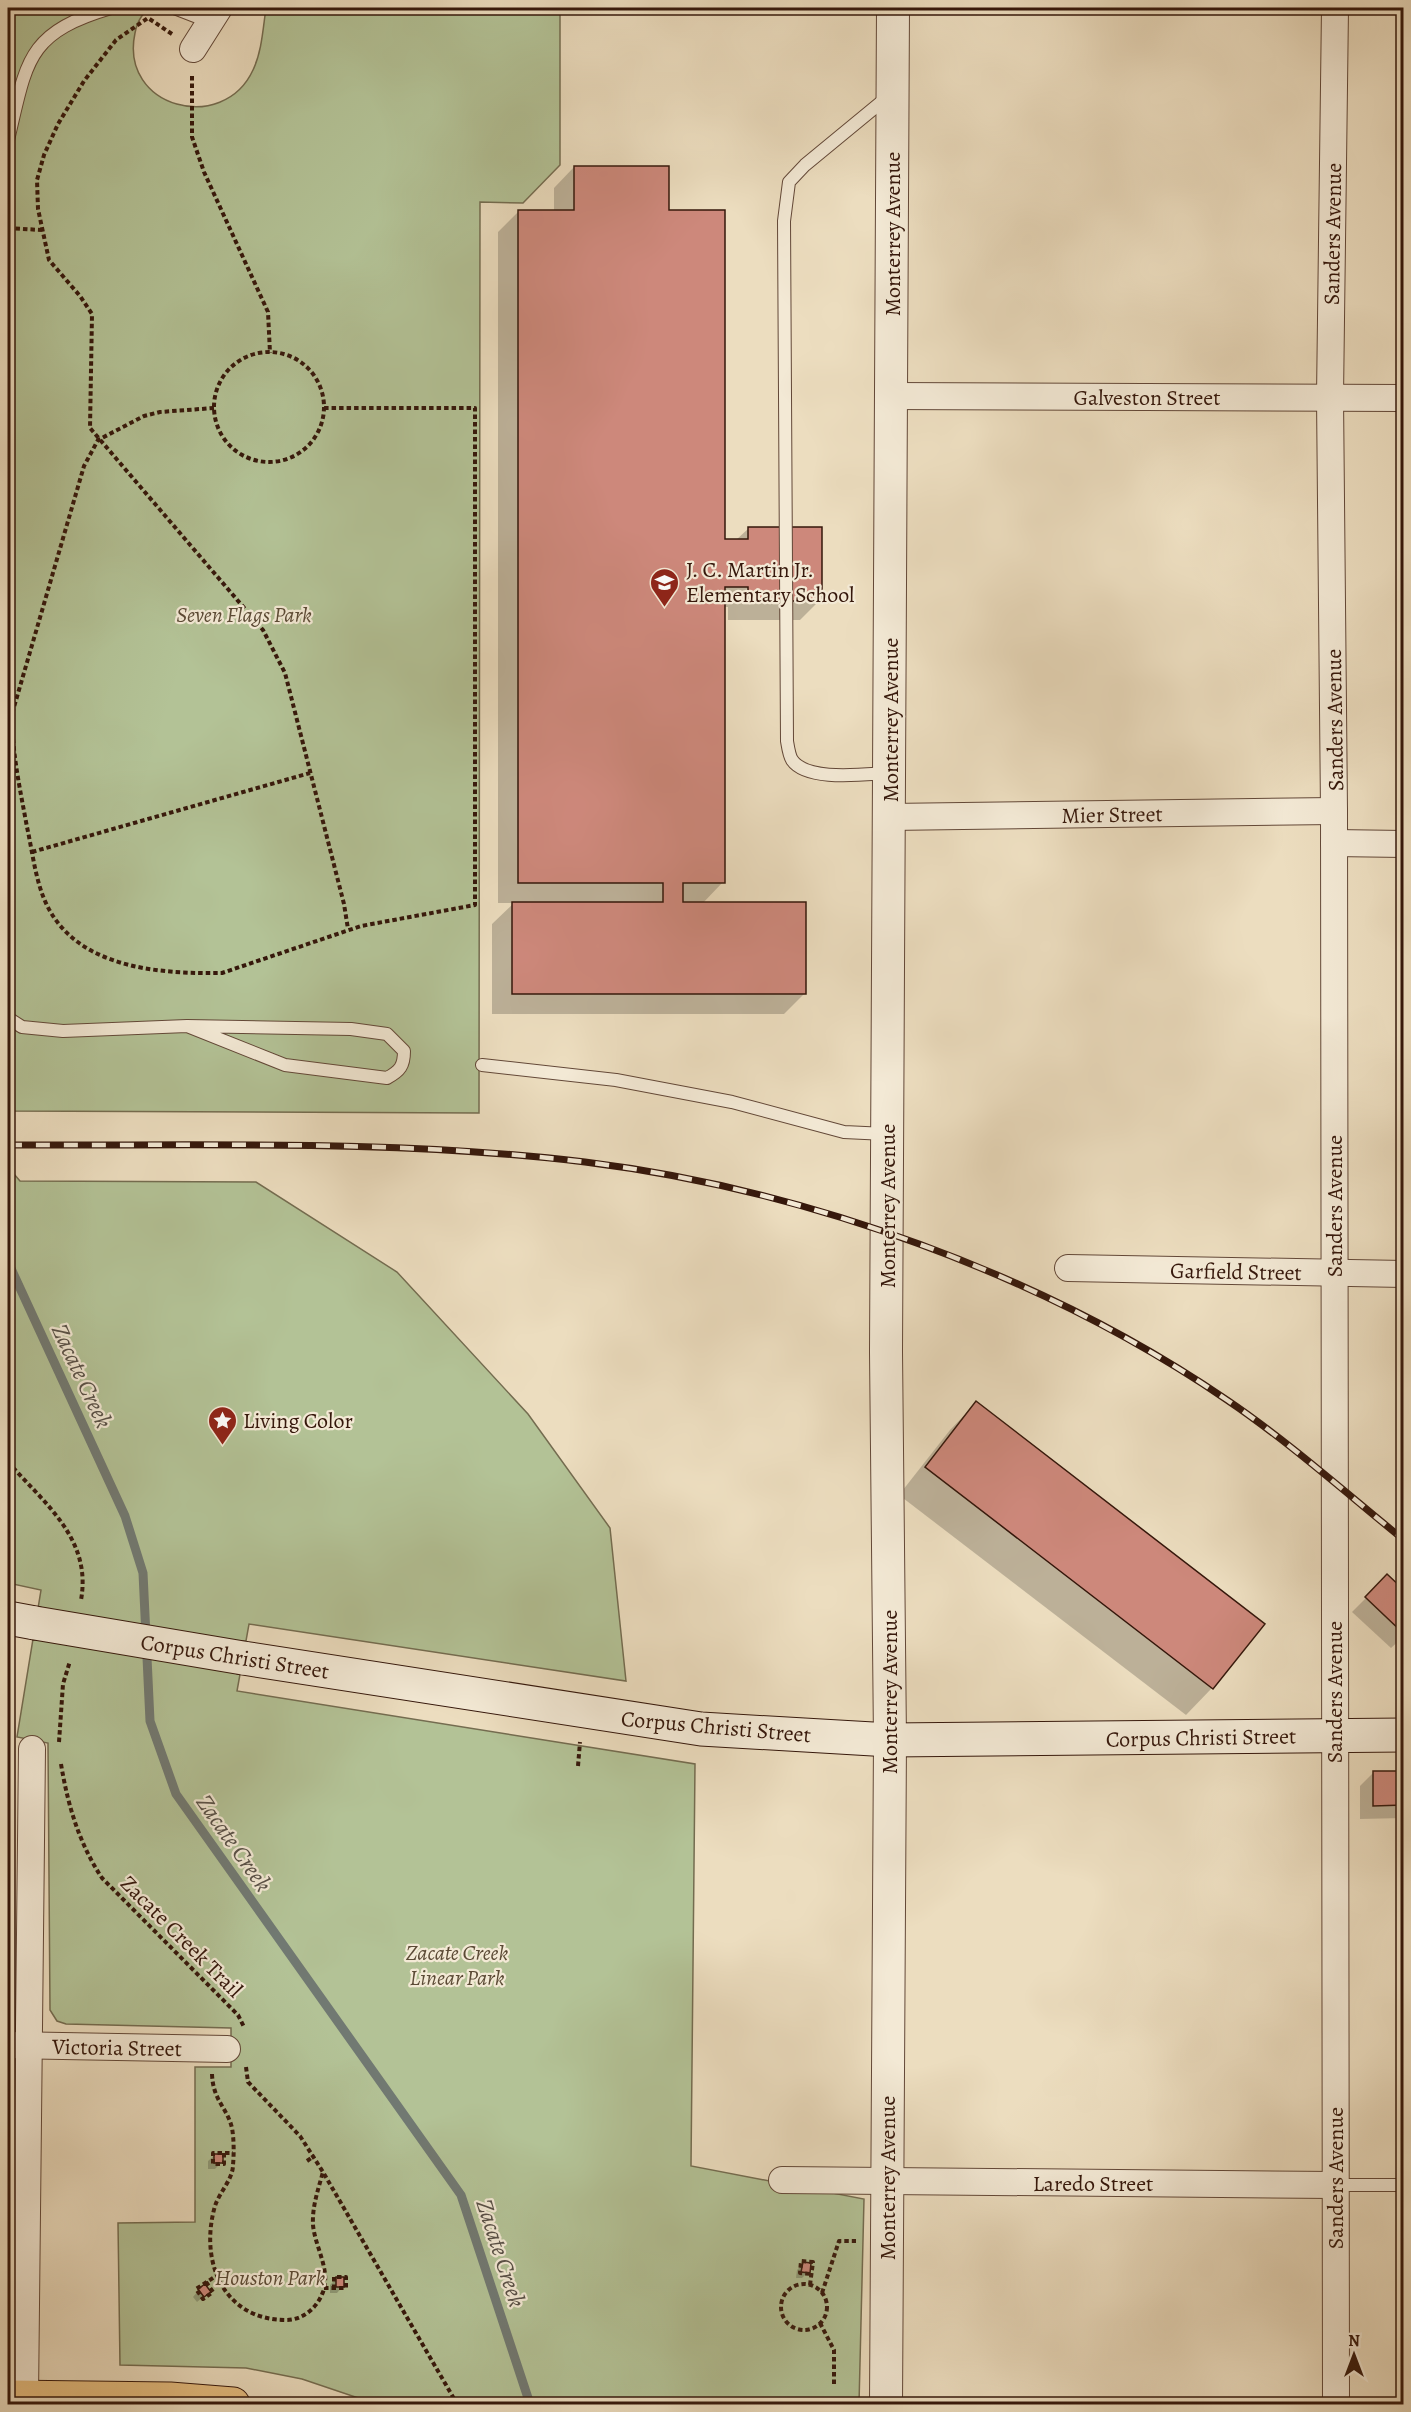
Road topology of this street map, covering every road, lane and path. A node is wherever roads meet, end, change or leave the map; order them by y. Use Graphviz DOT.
graph roads {
  1 [pos="111,8"];
  2 [pos="174,8"];
  3 [pos="893,8"];
  4 [pos="1335,8"];
  5 [pos="214,15"];
  6 [pos="148,18"];
  7 [pos="193,49"];
  8 [pos="893,93"];
  9 [pos="190,102"];
  10 [pos="8,140"];
  11 [pos="8,228"];
  12 [pos="41,230"];
  13 [pos="270,352"];
  14 [pos="891,396"];
  15 [pos="1330,397"];
  16 [pos="1404,398"];
  17 [pos="214,408"];
  18 [pos="324,408"];
  19 [pos="98,440"];
  20 [pos="310,773"];
  21 [pos="889,773"];
  22 [pos="1334,811"];
  23 [pos="889,817"];
  24 [pos="1334,843"];
  25 [pos="1404,844"];
  26 [pos="32,852"];
  27 [pos="348,930"];
  28 [pos="8,1018"];
  29 [pos="187,1026"];
  30 [pos="482,1065"];
  31 [pos="887,1134"];
  32 [pos="1068,1268"];
  33 [pos="1334,1272"];
  34 [pos="1404,1274"];
  35 [pos="8,1462"];
  36 [pos="80,1603"];
  37 [pos="21,1621"];
  38 [pos="71,1657"];
  39 [pos="1334,1735"];
  40 [pos="1404,1735"];
  41 [pos="890,1740"];
  42 [pos="580,1742"];
  43 [pos="32,1749"];
  44 [pos="60,1753"];
  45 [pos="61,1762"];
  46 [pos="578,1766"];
  47 [pos="246,2032"];
  48 [pos="18,2045"];
  49 [pos="233,2064"];
  50 [pos="246,2072"];
  51 [pos="224,2152"];
  52 [pos="233,2152"];
  53 [pos="314,2156"];
  54 [pos="307,2161"];
  55 [pos="323,2172"];
  56 [pos="782,2180"];
  57 [pos="887,2181"];
  58 [pos="1334,2185"];
  59 [pos="1404,2185"];
  60 [pos="856,2241"];
  61 [pos="811,2274"];
  62 [pos="216,2276"];
  63 [pos="206,2282"];
  64 [pos="810,2285"];
  65 [pos="324,2288"];
  66 [pos="334,2288"];
  67 [pos="822,2293"];
  68 [pos="820,2323"];
  69 [pos="834,2384"];
  70 [pos="19,2399"];
  71 [pos="232,2404"];
  72 [pos="458,2404"];
  73 [pos="886,2404"];
  74 [pos="1336,2404"];
  1 -- 10 [label="lane"];
  2 -- 5 [label="lane"];
  3 -- 8 [label="street, Monterrey Avenue"];
  4 -- 15 [label="street, Sanders Avenue"];
  5 -- 7 [label="street"];
  6 -- 12 [label="path"];
  8 -- 14 [label="street, Monterrey Avenue"];
  8 -- 21 [label="lane"];
  9 -- 13 [label="path"];
  11 -- 12 [label="path"];
  12 -- 19 [label="path"];
  13 -- 17 [label="path"];
  13 -- 18 [label="path"];
  14 -- 15 [label="street, Galveston Street"];
  14 -- 21 [label="street, Monterrey Avenue"];
  15 -- 16 [label="street, Galveston Street"];
  15 -- 22 [label="street, Sanders Avenue"];
  17 -- 18 [label="path"];
  17 -- 19 [label="path"];
  18 -- 27 [label="path"];
  19 -- 20 [label="path"];
  19 -- 26 [label="path"];
  20 -- 26 [label="path"];
  20 -- 27 [label="path"];
  21 -- 23 [label="street, Monterrey Avenue"];
  22 -- 23 [label="street, Mier Street"];
  22 -- 24 [label="street, Sanders Avenue"];
  23 -- 31 [label="street, Monterrey Avenue"];
  24 -- 25 [label="street"];
  24 -- 33 [label="street, Sanders Avenue"];
  26 -- 27 [label="path"];
  28 -- 29 [label="lane"];
  29 -- 29 [label="lane"];
  30 -- 31 [label="lane"];
  31 -- 41 [label="street, Monterrey Avenue"];
  32 -- 33 [label="street, Garfield Street"];
  33 -- 34 [label="street, Garfield Street"];
  33 -- 39 [label="street, Sanders Avenue"];
  35 -- 36 [label="path"];
  37 -- 41 [label="main road, Corpus Christi Street, bridge"];
  38 -- 44 [label="path"];
  39 -- 40 [label="main road, Corpus Christi Street"];
  39 -- 41 [label="main road, Corpus Christi Street"];
  39 -- 58 [label="street, Sanders Avenue"];
  41 -- 57 [label="street, Monterrey Avenue"];
  42 -- 46 [label="path"];
  43 -- 48 [label="street"];
  45 -- 47 [label="path, Zacate Creek Trail"];
  48 -- 49 [label="street, Victoria Street"];
  48 -- 70 [label="street"];
  49 -- 50 [label="path"];
  49 -- 50 [label="path"];
  49 -- 52 [label="path"];
  50 -- 53 [label="path"];
  51 -- 52 [label="path"];
  52 -- 62 [label="path"];
  53 -- 54 [label="path"];
  53 -- 55 [label="path"];
  55 -- 65 [label="path"];
  55 -- 72 [label="path"];
  56 -- 57 [label="street, Laredo Street"];
  57 -- 58 [label="street, Laredo Street"];
  57 -- 73 [label="street, Monterrey Avenue"];
  58 -- 59 [label="lane, Laredo Street"];
  58 -- 74 [label="street, Sanders Avenue"];
  60 -- 67 [label="path"];
  61 -- 61 [label="path"];
  61 -- 64 [label="path"];
  62 -- 63 [label="path"];
  62 -- 65 [label="path"];
  64 -- 67 [label="path"];
  64 -- 68 [label="path"];
  65 -- 66 [label="path"];
  66 -- 66 [label="path"];
  67 -- 68 [label="path"];
  68 -- 69 [label="path"];
  70 -- 71 [label="main road"];
}
